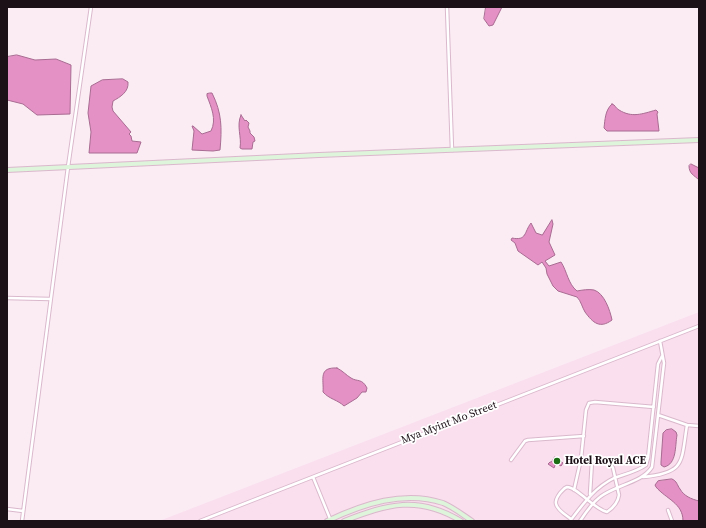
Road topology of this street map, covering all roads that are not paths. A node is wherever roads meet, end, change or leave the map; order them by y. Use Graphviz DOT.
graph roads {
  1 [pos="91,7"];
  2 [pos="447,7"];
  3 [pos="699,140"];
  4 [pos="452,150"];
  5 [pos="68,166"];
  6 [pos="7,170"];
  7 [pos="7,298"];
  8 [pos="50,299"];
  9 [pos="699,326"];
  10 [pos="660,341"];
  11 [pos="662,355"];
  12 [pos="654,407"];
  13 [pos="658,415"];
  14 [pos="687,425"];
  15 [pos="699,426"];
  16 [pos="584,436"];
  17 [pos="581,459"];
  18 [pos="511,460"];
  19 [pos="592,461"];
  20 [pos="313,476"];
  21 [pos="642,477"];
  22 [pos="616,478"];
  23 [pos="618,487"];
  24 [pos="574,490"];
  25 [pos="590,495"];
  26 [pos="586,499"];
  27 [pos="592,504"];
  28 [pos="7,509"];
  29 [pos="668,510"];
  30 [pos="23,511"];
  31 [pos="330,520"];
  32 [pos="571,520"];
  33 [pos="22,521"];
  34 [pos="200,521"];
  35 [pos="344,521"];
  36 [pos="461,521"];
  37 [pos="472,521"];
  38 [pos="580,521"];
  39 [pos="672,521"];
  1 -- 5 [label="street"];
  2 -- 4 [label="street"];
  3 -- 4 [label="main road"];
  4 -- 5 [label="main road"];
  5 -- 6 [label="main road"];
  5 -- 8 [label="street"];
  7 -- 8 [label="street"];
  8 -- 30 [label="street"];
  9 -- 10 [label="street, Mya Myint Mo Street"];
  10 -- 11 [label="street"];
  10 -- 20 [label="street, Mya Myint Mo Street"];
  11 -- 12 [label="street"];
  11 -- 13 [label="street"];
  12 -- 16 [label="street"];
  12 -- 22 [label="street"];
  13 -- 14 [label="street"];
  13 -- 21 [label="street"];
  14 -- 15 [label="street"];
  14 -- 21 [label="street"];
  16 -- 17 [label="street"];
  16 -- 18 [label="street"];
  17 -- 19 [label="street"];
  17 -- 24 [label="street"];
  19 -- 22 [label="street"];
  19 -- 25 [label="street"];
  20 -- 31 [label="street"];
  20 -- 34 [label="street, Mya Myint Mo Street"];
  21 -- 23 [label="street"];
  22 -- 23 [label="street"];
  22 -- 25 [label="street"];
  23 -- 27 [label="street"];
  23 -- 27 [label="street"];
  24 -- 26 [label="street"];
  24 -- 32 [label="street"];
  25 -- 26 [label="street"];
  26 -- 27 [label="street"];
  26 -- 32 [label="street"];
  27 -- 38 [label="street"];
  28 -- 30 [label="street"];
  29 -- 39 [label="street"];
  30 -- 33 [label="street"];
  31 -- 37 [label="main road"];
  35 -- 36 [label="main road"];
}
